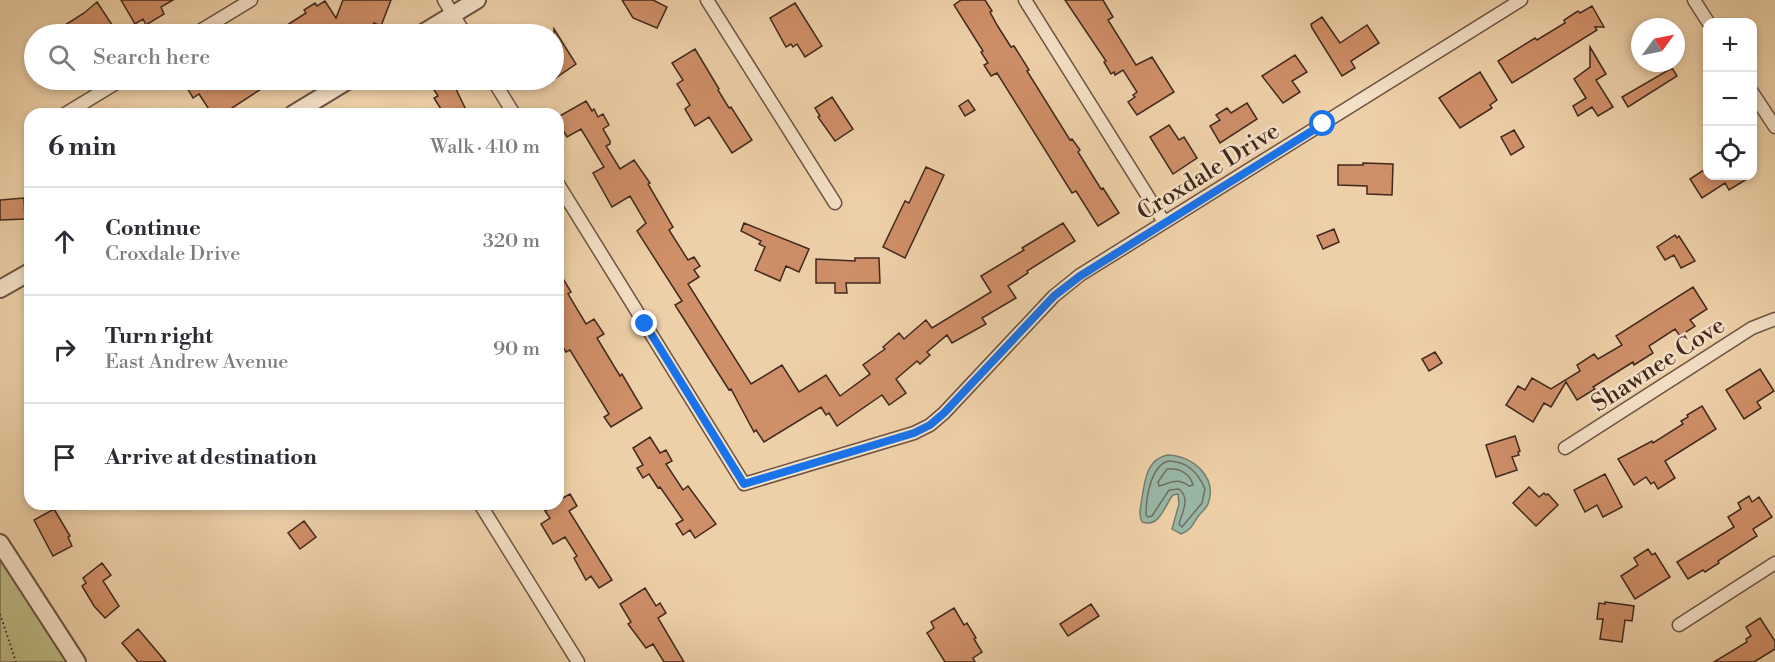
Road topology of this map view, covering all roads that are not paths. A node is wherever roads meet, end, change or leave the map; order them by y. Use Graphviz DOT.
graph roads {
  1 [pos="251,0"];
  2 [pos="444,0"];
  3 [pos="477,0"];
  4 [pos="707,0"];
  5 [pos="1025,0"];
  6 [pos="1521,0"];
  7 [pos="1694,0"];
  8 [pos="453,15"];
  9 [pos="1705,18"];
  10 [pos="211,24"];
  11 [pos="438,24"];
  12 [pos="459,24"];
  13 [pos="105,90"];
  14 [pos="333,90"];
  15 [pos="499,90"];
  16 [pos="1757,100"];
  17 [pos="75,108"];
  18 [pos="303,108"];
  19 [pos="510,108"];
  20 [pos="1775,127"];
  21 [pos="564,194"];
  22 [pos="835,203"];
  23 [pos="1164,222"];
  24 [pos="24,276"];
  25 [pos="0,290"];
  26 [pos="1775,318"];
  27 [pos="1565,448"];
  28 [pos="484,510"];
  29 [pos="0,543"];
  30 [pos="1775,563"];
  31 [pos="1679,625"];
  32 [pos="77,662"];
  33 [pos="578,662"];
  1 -- 10 [label="street"];
  2 -- 8 [label="street"];
  3 -- 8 [label="street"];
  4 -- 22 [label="street"];
  5 -- 23 [label="street"];
  6 -- 23 [label="street, Croxdale Drive"];
  7 -- 9 [label="street"];
  8 -- 11 [label="street"];
  8 -- 12 [label="street"];
  13 -- 17 [label="street"];
  14 -- 18 [label="street"];
  15 -- 19 [label="street"];
  16 -- 20 [label="street"];
  21 -- 23 [label="street, Croxdale Drive"];
  24 -- 25 [label="street"];
  26 -- 27 [label="street, Shawnee Cove"];
  28 -- 33 [label="street"];
  29 -- 32 [label="street"];
  30 -- 31 [label="street"];
}
